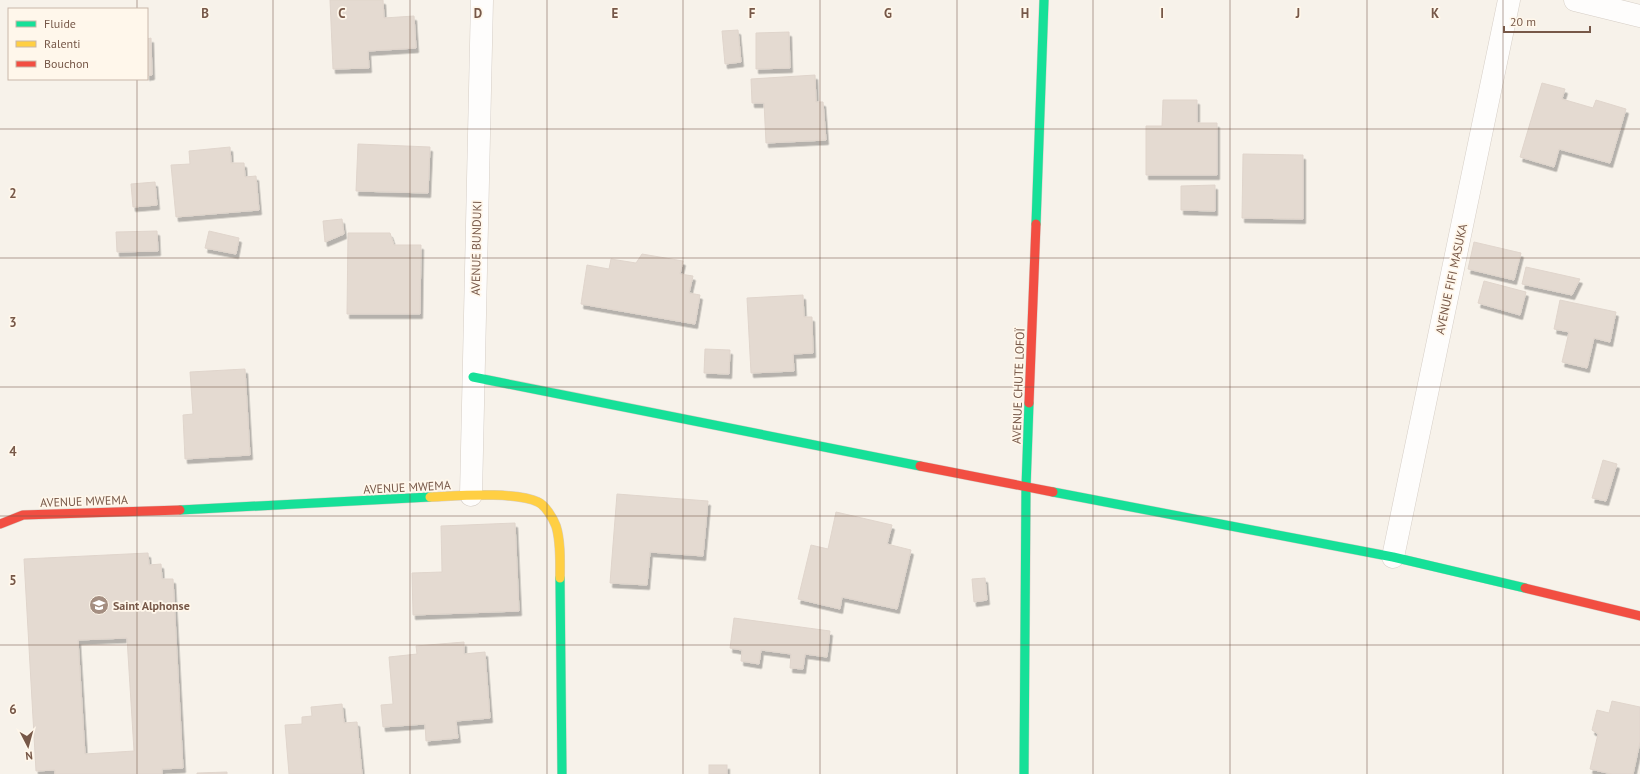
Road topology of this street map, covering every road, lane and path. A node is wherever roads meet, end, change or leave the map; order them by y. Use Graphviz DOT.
graph roads {
  1 [pos="482,0"];
  2 [pos="1044,0"];
  3 [pos="1509,0"];
  4 [pos="1575,0"];
  5 [pos="1640,16"];
  6 [pos="473,377"];
  7 [pos="1026,487"];
  8 [pos="471,495"];
  9 [pos="0,524"];
  10 [pos="1393,557"];
  11 [pos="1640,616"];
  12 [pos="562,774"];
  13 [pos="1024,774"];
  1 -- 6 [label="street, AVENUE BUNDUKI"];
  2 -- 7 [label="street, AVENUE CHUTE LOFOÏ"];
  3 -- 10 [label="street, AVENUE FIFI MASUKA"];
  4 -- 5 [label="street"];
  6 -- 7 [label="street"];
  6 -- 8 [label="street, AVENUE BUNDUKI"];
  7 -- 10 [label="street"];
  7 -- 13 [label="street, AVENUE CHUTE LOFOÏ"];
  8 -- 9 [label="street, AVENUE MWEMA"];
  8 -- 12 [label="street, AVENUE MWEMA"];
  10 -- 11 [label="street"];
}
